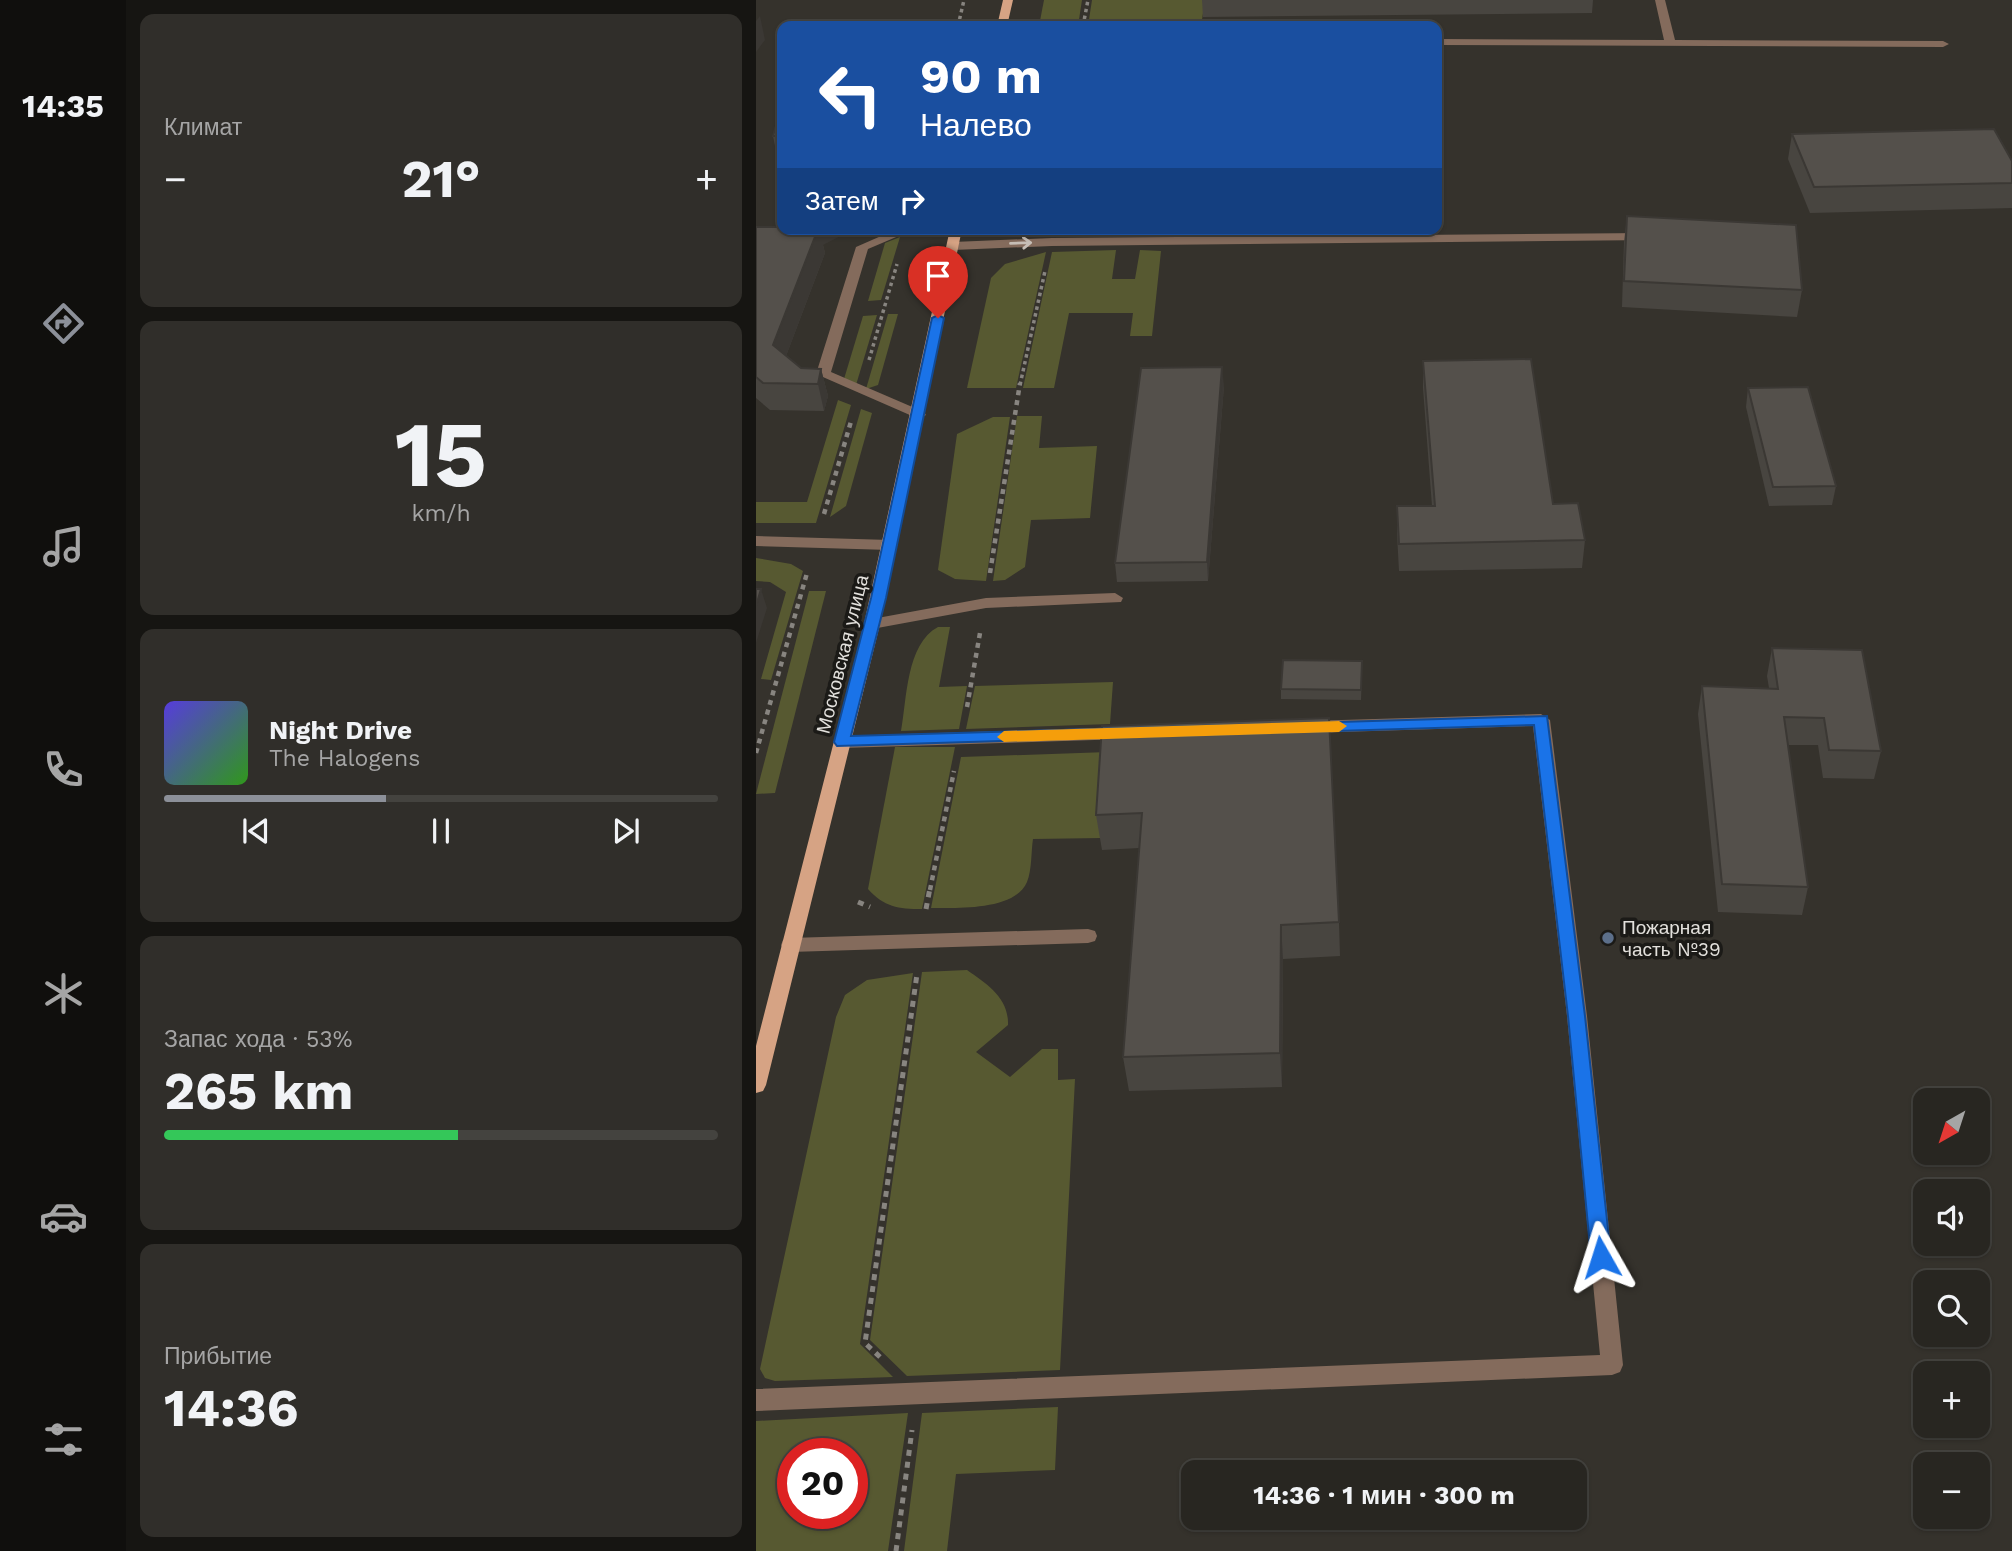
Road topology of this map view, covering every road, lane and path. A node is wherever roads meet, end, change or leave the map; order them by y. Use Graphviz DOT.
graph roads {
  1 [pos="964,0"];
  2 [pos="1008,0"];
  3 [pos="1088,0"];
  4 [pos="1660,0"];
  5 [pos="959,21"];
  6 [pos="1003,21"];
  7 [pos="1084,21"];
  8 [pos="1442,42"];
  9 [pos="1670,43"];
  10 [pos="1943,44"];
  11 [pos="894,235"];
  12 [pos="907,235"];
  13 [pos="1425,235"];
  14 [pos="954,237"];
  15 [pos="1665,237"];
  16 [pos="1457,238"];
  17 [pos="1052,242"];
  18 [pos="860,391"];
  19 [pos="919,415"];
  20 [pos="756,541"];
  21 [pos="816,543"];
  22 [pos="890,545"];
  23 [pos="1115,598"];
  24 [pos="986,603"];
  25 [pos="872,624"];
  26 [pos="1286,728"];
  27 [pos="1150,732"];
  28 [pos="961,738"];
  29 [pos="842,742"];
  30 [pos="756,753"];
  31 [pos="1088,936"];
  32 [pos="922,940"];
  33 [pos="790,945"];
  34 [pos="756,1085"];
  35 [pos="917,1394"];
  36 [pos="756,1400"];
  37 [pos="896,1551"];
  1 -- 5 [label="path"];
  2 -- 6 [label="main road"];
  3 -- 7 [label="path"];
  4 -- 9 [label="street"];
  8 -- 9 [label="street"];
  9 -- 10 [label="street"];
  11 -- 18 [label="street"];
  12 -- 18 [label="path"];
  13 -- 16 [label="street"];
  14 -- 17 [label="street, one-way"];
  14 -- 19 [label="main road, Московская улица"];
  15 -- 16 [label="street"];
  16 -- 17 [label="street"];
  17 -- 24 [label="path"];
  18 -- 19 [label="street"];
  18 -- 21 [label="path"];
  19 -- 22 [label="main road, Московская улица"];
  20 -- 21 [label="street"];
  21 -- 22 [label="street"];
  21 -- 30 [label="path"];
  22 -- 25 [label="main road, Московская улица"];
  23 -- 24 [label="street"];
  24 -- 25 [label="street"];
  24 -- 28 [label="path"];
  25 -- 29 [label="main road, Московская улица"];
  26 -- 35 [label="street"];
  27 -- 28 [label="street"];
  28 -- 29 [label="street"];
  28 -- 32 [label="path"];
  29 -- 33 [label="main road, Московская улица"];
  31 -- 32 [label="street"];
  32 -- 33 [label="street"];
  32 -- 35 [label="path"];
  33 -- 34 [label="main road, Московская улица"];
  35 -- 36 [label="street"];
  35 -- 37 [label="path"];
}
